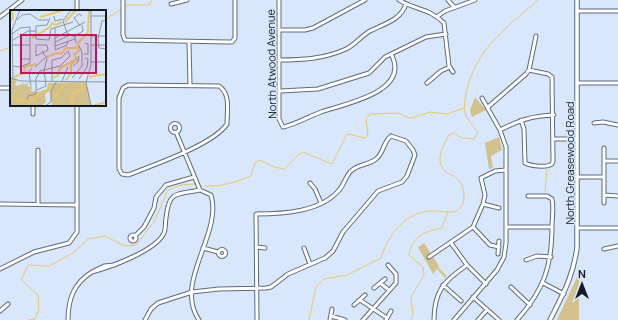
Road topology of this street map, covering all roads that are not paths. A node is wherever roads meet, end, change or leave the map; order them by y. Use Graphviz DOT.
graph roads {
  1 [pos="21,0"];
  2 [pos="123,0"];
  3 [pos="186,0"];
  4 [pos="234,0"];
  5 [pos="279,0"];
  6 [pos="365,0"];
  7 [pos="399,0"];
  8 [pos="448,0"];
  9 [pos="475,0"];
  10 [pos="577,0"];
  11 [pos="171,4"];
  12 [pos="406,4"];
  13 [pos="454,7"];
  14 [pos="12,8"];
  15 [pos="577,11"];
  16 [pos="618,11"];
  17 [pos="438,16"];
  18 [pos="0,17"];
  19 [pos="279,30"];
  20 [pos="446,34"];
  21 [pos="536,36"];
  22 [pos="189,42"];
  23 [pos="390,54"];
  24 [pos="279,60"];
  25 [pos="450,67"];
  26 [pos="529,70"];
  27 [pos="453,72"];
  28 [pos="427,83"];
  29 [pos="578,83"];
  30 [pos="618,83"];
  31 [pos="190,85"];
  32 [pos="280,91"];
  33 [pos="482,98"];
  34 [pos="33,106"];
  35 [pos="77,106"];
  36 [pos="488,107"];
  37 [pos="33,114"];
  38 [pos="554,115"];
  39 [pos="521,120"];
  40 [pos="594,123"];
  41 [pos="618,125"];
  42 [pos="283,127"];
  43 [pos="500,130"];
  44 [pos="282,131"];
  45 [pos="176,132"];
  46 [pos="554,139"];
  47 [pos="577,139"];
  48 [pos="604,148"];
  49 [pos="38,150"];
  50 [pos="186,151"];
  51 [pos="604,161"];
  52 [pos="618,161"];
  53 [pos="506,170"];
  54 [pos="194,177"];
  55 [pos="577,177"];
  56 [pos="604,177"];
  57 [pos="310,183"];
  58 [pos="200,190"];
  59 [pos="604,194"];
  60 [pos="528,196"];
  61 [pos="618,196"];
  62 [pos="321,202"];
  63 [pos="604,203"];
  64 [pos="0,204"];
  65 [pos="38,204"];
  66 [pos="483,204"];
  67 [pos="77,205"];
  68 [pos="499,208"];
  69 [pos="473,227"];
  70 [pos="506,227"];
  71 [pos="552,227"];
  72 [pos="578,228"];
  73 [pos="618,228"];
  74 [pos="338,230"];
  75 [pos="343,233"];
  76 [pos="135,236"];
  77 [pos="499,242"];
  78 [pos="451,243"];
  79 [pos="618,246"];
  80 [pos="257,247"];
  81 [pos="499,247"];
  82 [pos="203,248"];
  83 [pos="265,248"];
  84 [pos="304,248"];
  85 [pos="604,249"];
  86 [pos="218,252"];
  87 [pos="498,254"];
  88 [pos="429,257"];
  89 [pos="551,258"];
  90 [pos="526,260"];
  91 [pos="310,264"];
  92 [pos="388,265"];
  93 [pos="467,265"];
  94 [pos="0,269"];
  95 [pos="384,279"];
  96 [pos="380,283"];
  97 [pos="543,283"];
  98 [pos="486,284"];
  99 [pos="443,285"];
  100 [pos="511,287"];
  101 [pos="374,288"];
  102 [pos="257,289"];
  103 [pos="389,290"];
  104 [pos="192,292"];
  105 [pos="564,294"];
  106 [pos="365,295"];
  107 [pos="473,297"];
  108 [pos="360,300"];
  109 [pos="461,301"];
  110 [pos="8,304"];
  111 [pos="354,305"];
  112 [pos="530,305"];
  113 [pos="332,308"];
  114 [pos="373,309"];
  115 [pos="487,310"];
  116 [pos="0,311"];
  117 [pos="391,311"];
  118 [pos="331,316"];
  119 [pos="387,319"];
  120 [pos="68,320"];
  121 [pos="144,320"];
  122 [pos="199,320"];
  123 [pos="257,320"];
  124 [pos="330,320"];
  125 [pos="345,320"];
  126 [pos="363,320"];
  127 [pos="434,320"];
  128 [pos="454,320"];
  129 [pos="478,320"];
  130 [pos="499,320"];
  131 [pos="517,320"];
  132 [pos="550,320"];
  1 -- 14 [label="street"];
  2 -- 22 [label="street"];
  3 -- 11 [label="street"];
  4 -- 22 [label="street"];
  5 -- 19 [label="street, North Atwood Avenue"];
  6 -- 19 [label="street"];
  7 -- 12 [label="street"];
  8 -- 13 [label="street"];
  9 -- 13 [label="street"];
  10 -- 15 [label="street, North Greasewood Road"];
  12 -- 17 [label="street"];
  12 -- 24 [label="street"];
  13 -- 17 [label="street"];
  14 -- 18 [label="street"];
  15 -- 16 [label="street"];
  15 -- 29 [label="street, North Greasewood Road"];
  17 -- 20 [label="street"];
  19 -- 24 [label="street, North Atwood Avenue"];
  20 -- 23 [label="street"];
  20 -- 25 [label="street"];
  21 -- 26 [label="street"];
  22 -- 31 [label="street"];
  23 -- 32 [label="street"];
  23 -- 42 [label="street"];
  24 -- 32 [label="street, North Atwood Avenue"];
  25 -- 27 [label="street"];
  25 -- 28 [label="street"];
  26 -- 36 [label="street"];
  26 -- 38 [label="street"];
  29 -- 30 [label="street"];
  29 -- 47 [label="street, North Greasewood Road"];
  31 -- 50 [label="street"];
  31 -- 50 [label="street"];
  32 -- 42 [label="street, North Atwood Avenue"];
  33 -- 36 [label="street"];
  34 -- 37 [label="street"];
  35 -- 67 [label="street"];
  36 -- 43 [label="street"];
  38 -- 39 [label="street"];
  38 -- 46 [label="street"];
  39 -- 43 [label="street"];
  39 -- 46 [label="street"];
  40 -- 41 [label="street"];
  42 -- 44 [label="street"];
  43 -- 53 [label="street"];
  45 -- 50 [label="street"];
  46 -- 47 [label="street"];
  47 -- 55 [label="street, North Greasewood Road"];
  48 -- 51 [label="street"];
  49 -- 65 [label="street"];
  50 -- 54 [label="street"];
  51 -- 52 [label="street"];
  51 -- 56 [label="street"];
  53 -- 66 [label="street"];
  53 -- 70 [label="street"];
  54 -- 58 [label="street"];
  54 -- 76 [label="street"];
  55 -- 56 [label="street"];
  55 -- 72 [label="street, North Greasewood Road"];
  56 -- 59 [label="street"];
  57 -- 62 [label="street"];
  58 -- 82 [label="street"];
  58 -- 120 [label="street"];
  59 -- 61 [label="street"];
  59 -- 63 [label="street"];
  60 -- 71 [label="street"];
  62 -- 75 [label="street"];
  62 -- 80 [label="street"];
  64 -- 65 [label="street"];
  65 -- 67 [label="street"];
  66 -- 68 [label="street"];
  66 -- 69 [label="street"];
  67 -- 94 [label="street"];
  69 -- 78 [label="street"];
  69 -- 81 [label="street"];
  70 -- 71 [label="street"];
  70 -- 98 [label="street"];
  71 -- 89 [label="street"];
  72 -- 73 [label="street"];
  72 -- 105 [label="street, North Greasewood Road"];
  74 -- 75 [label="street"];
  75 -- 91 [label="street"];
  77 -- 81 [label="street"];
  78 -- 88 [label="street"];
  78 -- 93 [label="street"];
  79 -- 85 [label="street"];
  80 -- 83 [label="street"];
  80 -- 102 [label="street"];
  81 -- 87 [label="street"];
  82 -- 86 [label="street"];
  82 -- 104 [label="street"];
  84 -- 91 [label="street"];
  89 -- 90 [label="street"];
  89 -- 97 [label="street"];
  91 -- 102 [label="street"];
  92 -- 103 [label="street"];
  93 -- 98 [label="street"];
  93 -- 99 [label="street"];
  95 -- 96 [label="street"];
  96 -- 101 [label="street"];
  96 -- 103 [label="street"];
  97 -- 105 [label="street"];
  97 -- 112 [label="street"];
  98 -- 107 [label="street"];
  99 -- 109 [label="street"];
  99 -- 127 [label="street"];
  100 -- 112 [label="street"];
  102 -- 104 [label="street"];
  102 -- 123 [label="street"];
  103 -- 114 [label="street"];
  104 -- 121 [label="street"];
  104 -- 122 [label="street"];
  105 -- 132 [label="street, North Greasewood Road"];
  106 -- 108 [label="street"];
  107 -- 115 [label="street"];
  107 -- 128 [label="street"];
  108 -- 111 [label="street"];
  108 -- 114 [label="street"];
  110 -- 116 [label="street"];
  112 -- 131 [label="street"];
  113 -- 118 [label="street"];
  114 -- 119 [label="street"];
  114 -- 126 [label="street"];
  115 -- 129 [label="street"];
  115 -- 130 [label="street"];
  117 -- 119 [label="street"];
  118 -- 124 [label="street"];
  118 -- 125 [label="street"];
}
